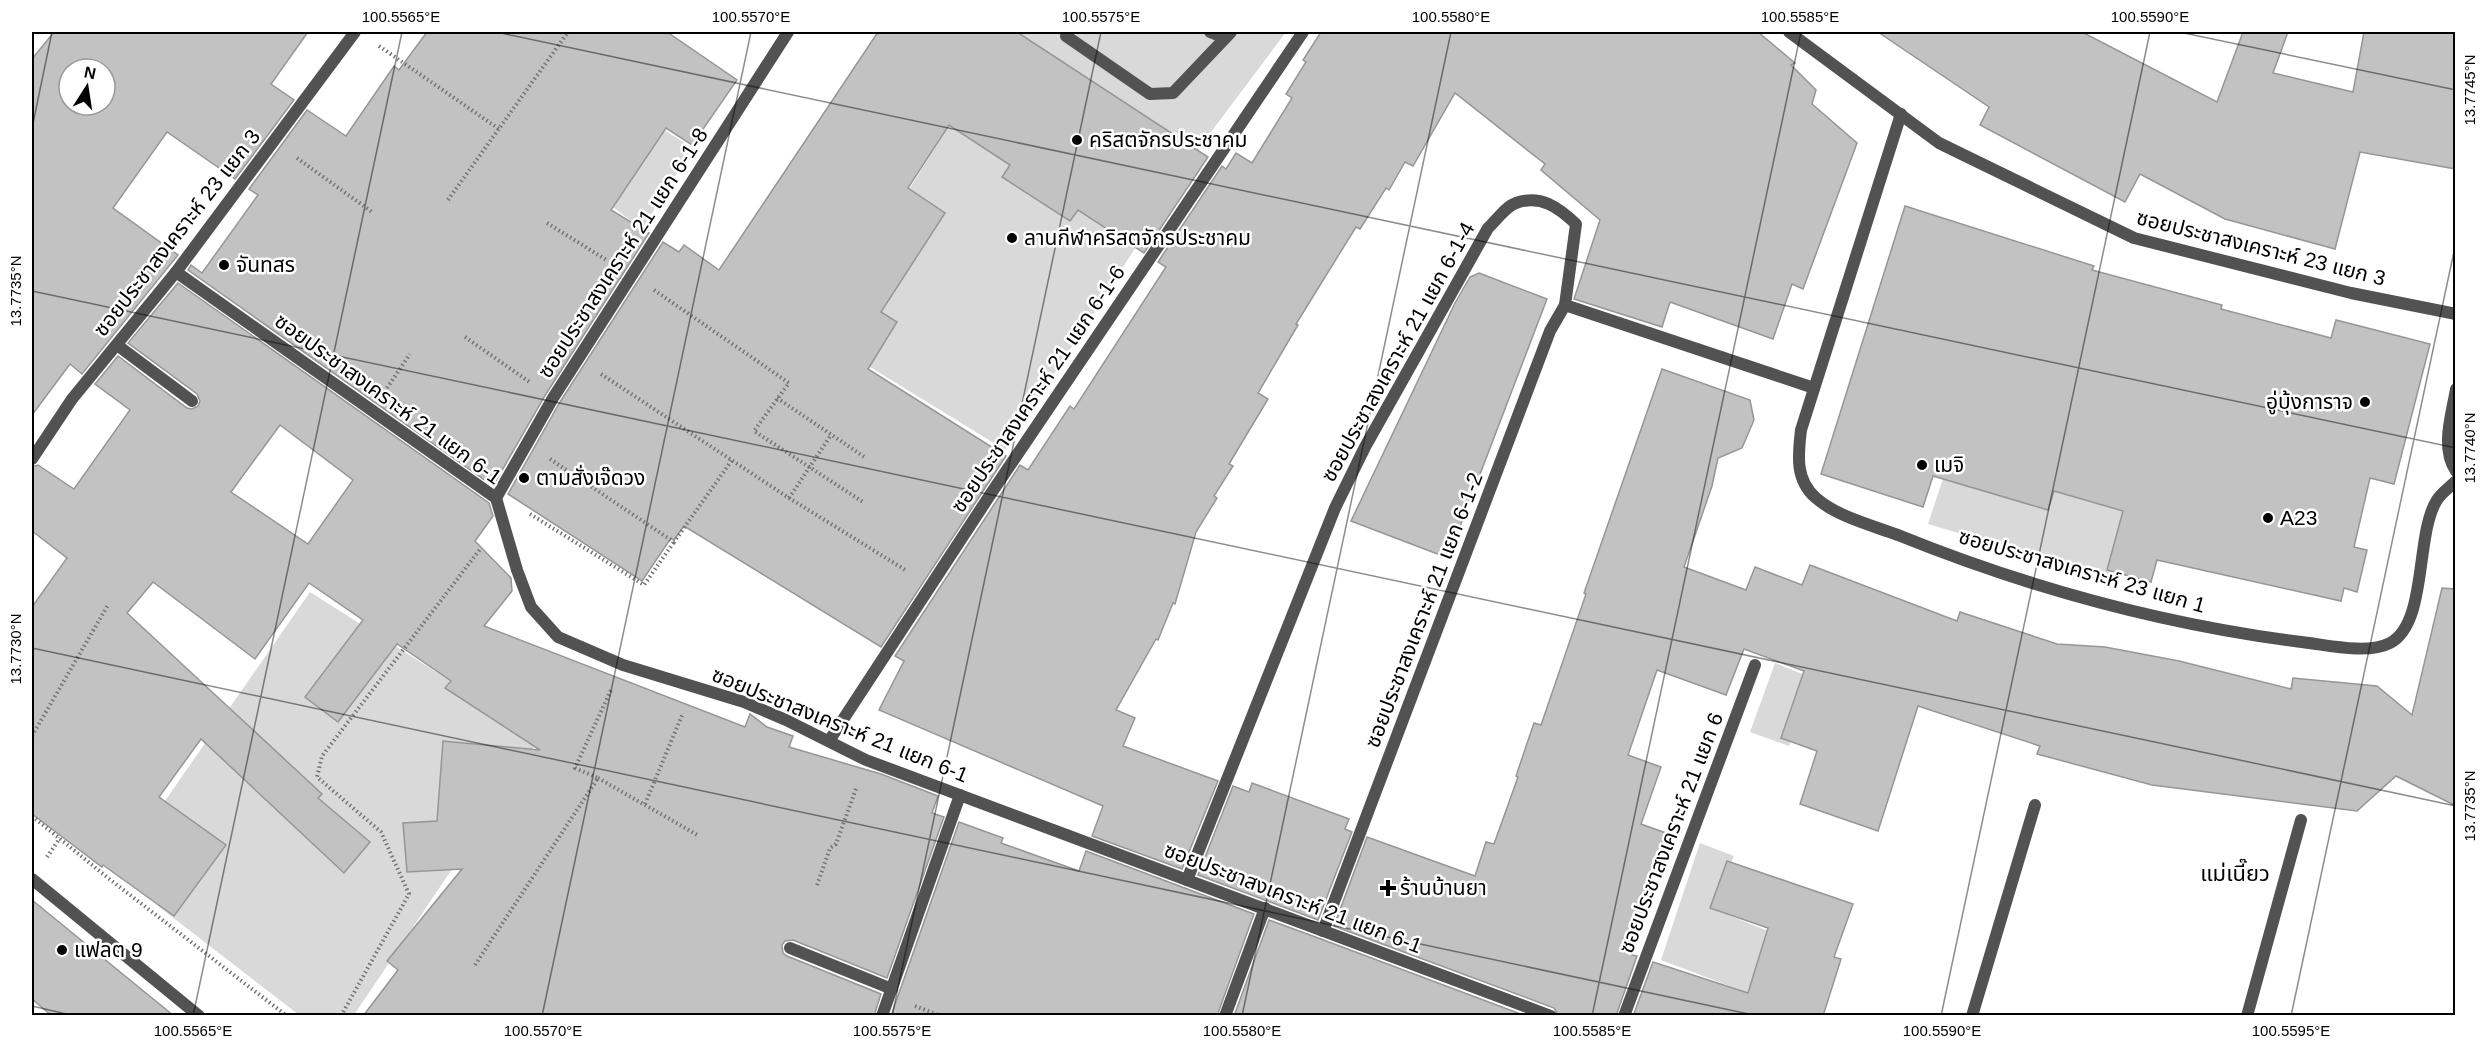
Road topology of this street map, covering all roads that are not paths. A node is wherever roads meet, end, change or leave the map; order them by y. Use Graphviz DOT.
graph roads {
  1 [pos="355,32"];
  2 [pos="788,32"];
  3 [pos="1067,32"];
  4 [pos="1210,32"];
  5 [pos="1303,32"];
  6 [pos="1789,32"];
  7 [pos="1228,35"];
  8 [pos="1901,114"];
  9 [pos="176,272"];
  10 [pos="1565,304"];
  11 [pos="2456,314"];
  12 [pos="117,345"];
  13 [pos="1814,388"];
  14 [pos="2456,388"];
  15 [pos="192,401"];
  16 [pos="32,459"];
  17 [pos="2456,471"];
  18 [pos="2456,481"];
  19 [pos="496,498"];
  20 [pos="1755,665"];
  21 [pos="829,741"];
  22 [pos="960,795"];
  23 [pos="2035,805"];
  24 [pos="2301,820"];
  25 [pos="32,879"];
  26 [pos="1187,880"];
  27 [pos="1264,908"];
  28 [pos="1323,931"];
  29 [pos="790,948"];
  30 [pos="892,989"];
  31 [pos="199,1016"];
  32 [pos="882,1016"];
  33 [pos="1225,1016"];
  34 [pos="1551,1016"];
  35 [pos="1624,1016"];
  36 [pos="1972,1016"];
  37 [pos="2247,1016"];
  1 -- 9 [label="street, ซอยประชาสงเคราะห์ 23 แยก 3"];
  2 -- 19 [label="street, ซอยประชาสงเคราะห์ 21 แยก 6-1-8"];
  3 -- 7 [label="street"];
  4 -- 7 [label="street"];
  5 -- 21 [label="street, ซอยประชาสงเคราะห์ 21 แยก 6-1-6"];
  6 -- 8 [label="street, ซอยประชาสงเคราะห์ 23 แยก 3"];
  8 -- 11 [label="street, ซอยประชาสงเคราะห์ 23 แยก 3"];
  8 -- 13 [label="street, ซอยประชาสงเคราะห์ 23 แยก 1"];
  9 -- 12 [label="street, ซอยประชาสงเคราะห์ 23 แยก 3"];
  9 -- 19 [label="street, ซอยประชาสงเคราะห์ 21 แยก 6-1"];
  10 -- 13 [label="street"];
  10 -- 26 [label="street, ซอยประชาสงเคราะห์ 21 แยก 6-1-4"];
  10 -- 28 [label="street, ซอยประชาสงเคราะห์ 21 แยก 6-1-2"];
  12 -- 15 [label="street"];
  12 -- 16 [label="street, ซอยประชาสงเคราะห์ 23 แยก 3"];
  13 -- 18 [label="street, ซอยประชาสงเคราะห์ 23 แยก 1"];
  14 -- 17 [label="street"];
  19 -- 21 [label="street, ซอยประชาสงเคราะห์ 21 แยก 6-1"];
  20 -- 35 [label="street, ซอยประชาสงเคราะห์ 21 แยก 6"];
  21 -- 22 [label="street, ซอยประชาสงเคราะห์ 21 แยก 6-1"];
  22 -- 26 [label="street, ซอยประชาสงเคราะห์ 21 แยก 6-1"];
  22 -- 30 [label="street"];
  23 -- 36 [label="street"];
  24 -- 37 [label="street"];
  25 -- 31 [label="street"];
  26 -- 27 [label="street, ซอยประชาสงเคราะห์ 21 แยก 6-1"];
  27 -- 28 [label="street, ซอยประชาสงเคราะห์ 21 แยก 6-1"];
  27 -- 33 [label="street"];
  28 -- 34 [label="street, ซอยประชาสงเคราะห์ 21 แยก 6-1"];
  29 -- 30 [label="street"];
  30 -- 32 [label="street"];
}
